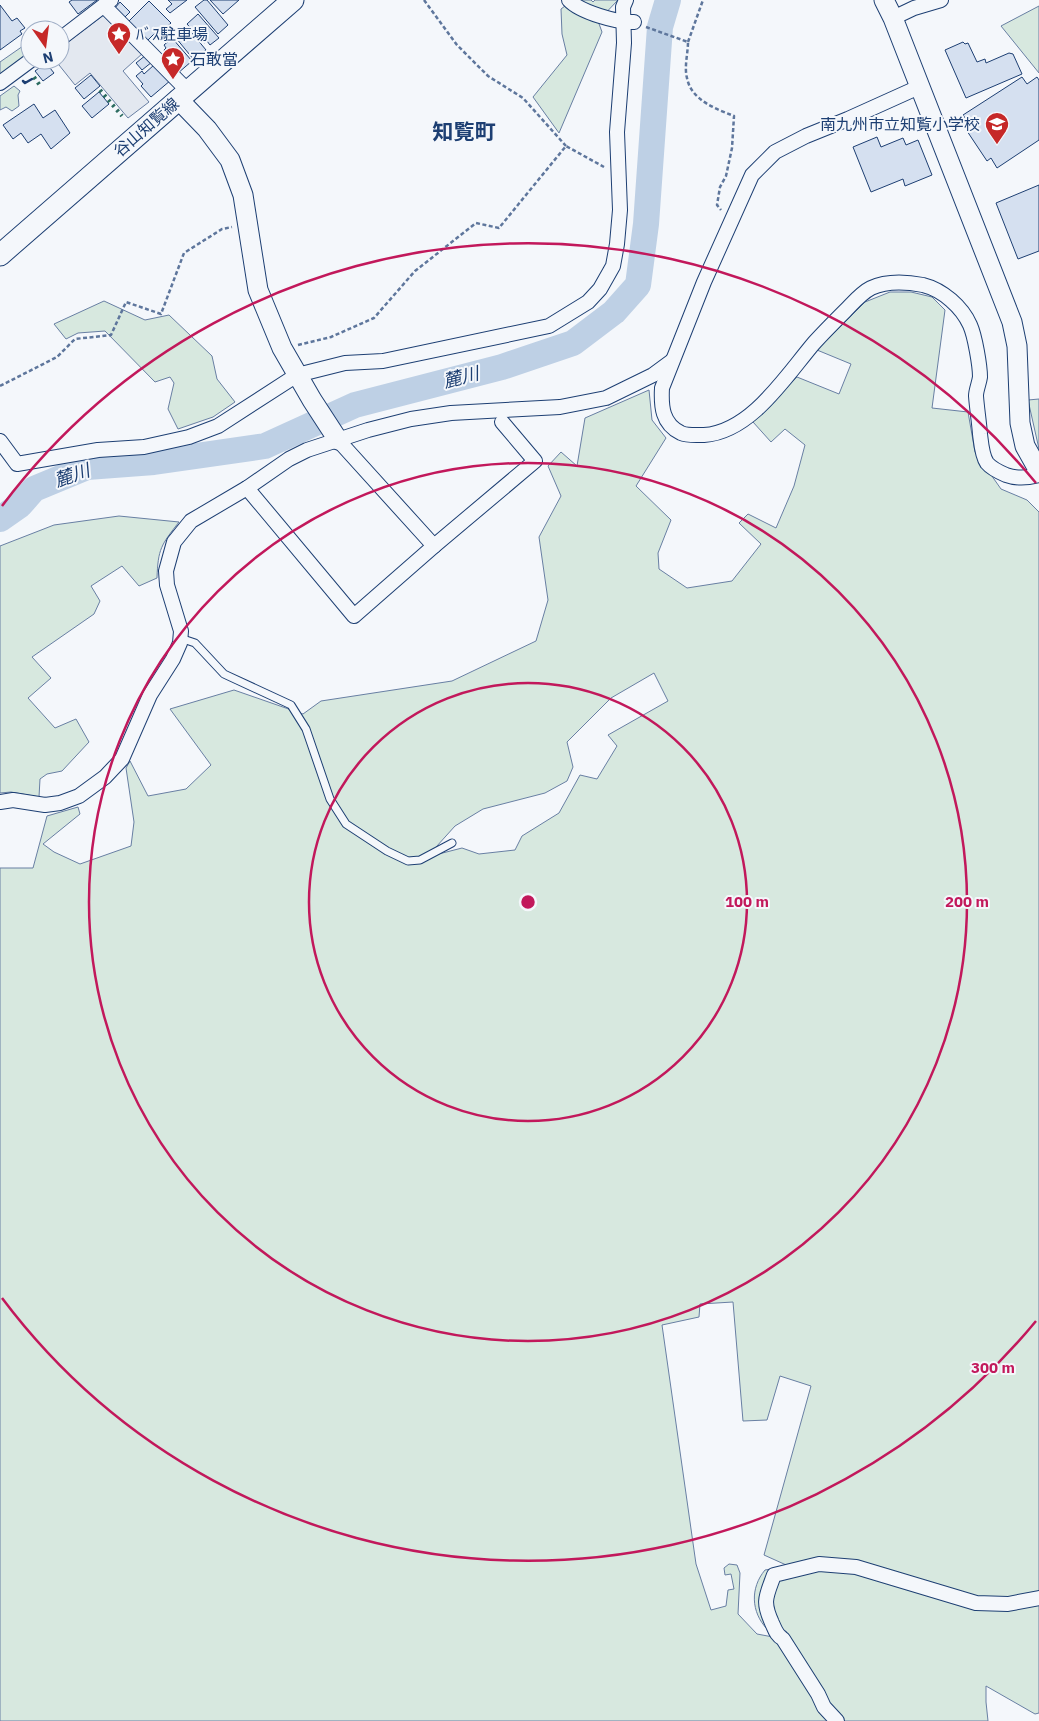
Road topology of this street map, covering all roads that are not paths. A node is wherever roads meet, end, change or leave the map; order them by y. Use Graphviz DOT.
graph roads {
  1 [pos="292,0"];
  2 [pos="569,0"];
  3 [pos="626,0"];
  4 [pos="884,0"];
  5 [pos="941,0"];
  6 [pos="108,3"];
  7 [pos="893,18"];
  8 [pos="629,23"];
  9 [pos="70,32"];
  10 [pos="20,69"];
  11 [pos="0,84"];
  12 [pos="919,87"];
  13 [pos="183,95"];
  14 [pos="0,255"];
  15 [pos="672,361"];
  16 [pos="297,375"];
  17 [pos="502,422"];
  18 [pos="336,436"];
  19 [pos="0,441"];
  20 [pos="1039,470"];
  21 [pos="1039,475"];
  22 [pos="247,488"];
  23 [pos="434,546"];
  24 [pos="180,638"];
  25 [pos="0,802"];
  26 [pos="452,843"];
  27 [pos="1039,1598"];
  28 [pos="836,1721"];
  1 -- 13 [label="main road, 谷山知覧線"];
  2 -- 8 [label="street"];
  3 -- 8 [label="street"];
  4 -- 7 [label="street"];
  5 -- 7 [label="street"];
  6 -- 9 [label="street"];
  6 -- 13 [label="street"];
  7 -- 12 [label="street"];
  8 -- 16 [label="street"];
  10 -- 11 [label="street"];
  12 -- 15 [label="street"];
  12 -- 20 [label="street"];
  13 -- 14 [label="main road, 谷山知覧線"];
  13 -- 16 [label="street"];
  15 -- 18 [label="street"];
  15 -- 21 [label="street"];
  16 -- 18 [label="street"];
  16 -- 19 [label="street"];
  17 -- 23 [label="street"];
  18 -- 22 [label="street"];
  18 -- 23 [label="street"];
  22 -- 23 [label="street"];
  22 -- 24 [label="street"];
  24 -- 25 [label="street"];
  24 -- 26 [label="lane"];
  27 -- 28 [label="street"];
}
